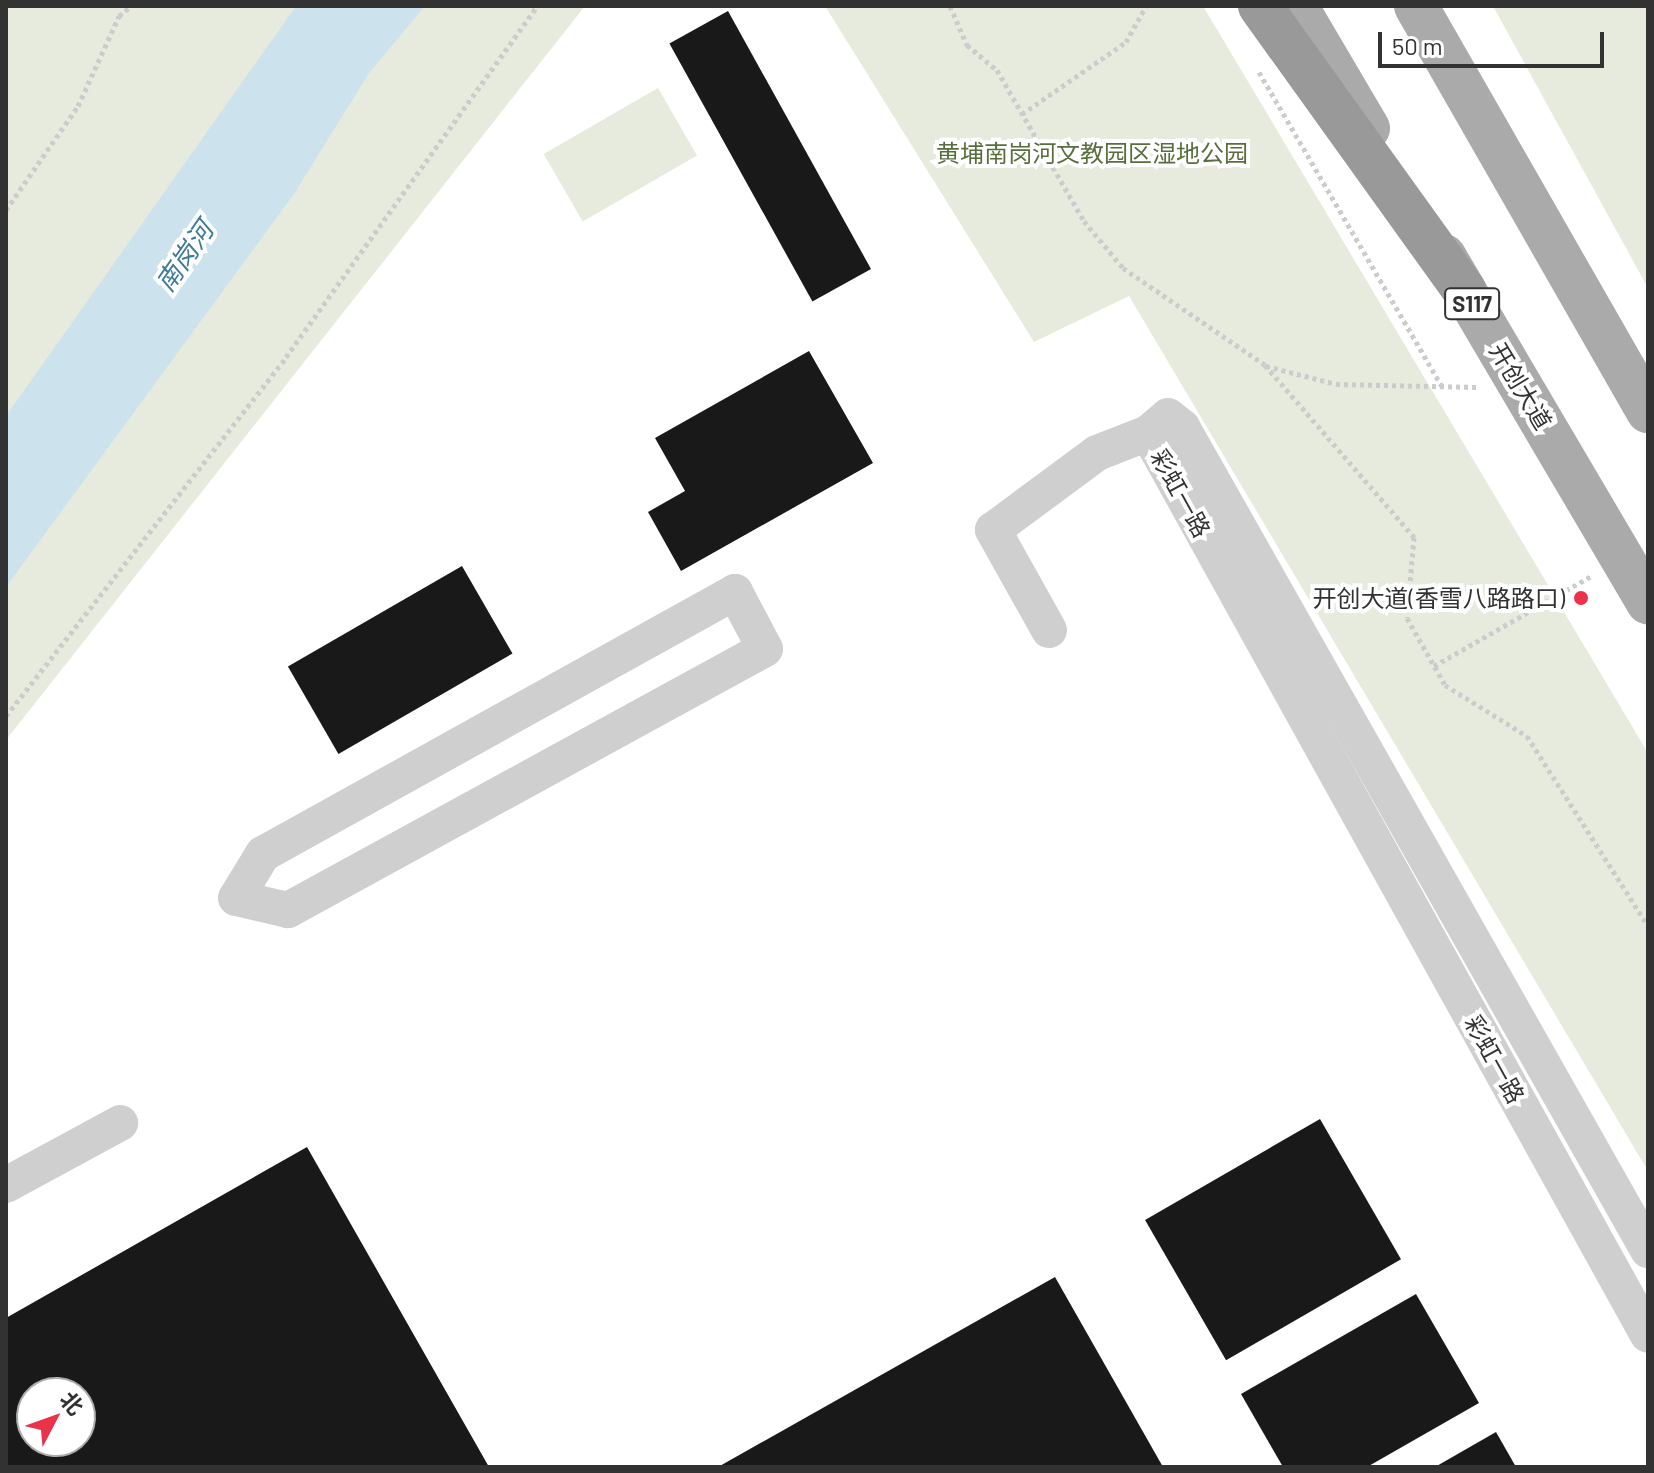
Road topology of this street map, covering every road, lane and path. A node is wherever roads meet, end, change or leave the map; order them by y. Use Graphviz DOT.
graph roads {
  1 [pos="131,6"];
  2 [pos="537,6"];
  3 [pos="950,6"];
  4 [pos="1146,6"];
  5 [pos="1260,6"];
  6 [pos="1296,6"];
  7 [pos="1416,6"];
  8 [pos="1252,60"];
  9 [pos="1022,114"];
  10 [pos="6,210"];
  11 [pos="1464,290"];
  12 [pos="1265,365"];
  13 [pos="1442,386"];
  14 [pos="1522,387"];
  15 [pos="1648,411"];
  16 [pos="1148,433"];
  17 [pos="1623,558"];
  18 [pos="1648,602"];
  19 [pos="1049,630"];
  20 [pos="1434,666"];
  21 [pos="6,716"];
  22 [pos="236,898"];
  23 [pos="1648,925"];
  24 [pos="120,1123"];
  25 [pos="6,1185"];
  26 [pos="1648,1250"];
  27 [pos="1648,1335"];
  1 -- 10 [label="path"];
  2 -- 21 [label="path"];
  3 -- 9 [label="path"];
  4 -- 9 [label="path"];
  5 -- 11 [label="highway"];
  6 -- 11 [label="main road, 开创大道 / S117"];
  7 -- 15 [label="main road"];
  8 -- 13 [label="path"];
  9 -- 12 [label="path"];
  11 -- 14 [label="main road, 开创大道 / S117"];
  12 -- 13 [label="path"];
  12 -- 20 [label="path"];
  13 -- 14 [label="path"];
  14 -- 17 [label="main road, 开创大道 / S117"];
  16 -- 19 [label="street"];
  16 -- 26 [label="street, 彩虹一路"];
  16 -- 27 [label="street, 彩虹一路"];
  17 -- 18 [label="main road, 开创大道 / S117"];
  17 -- 20 [label="path"];
  20 -- 23 [label="path"];
  22 -- 22 [label="street"];
  24 -- 25 [label="street"];
}
